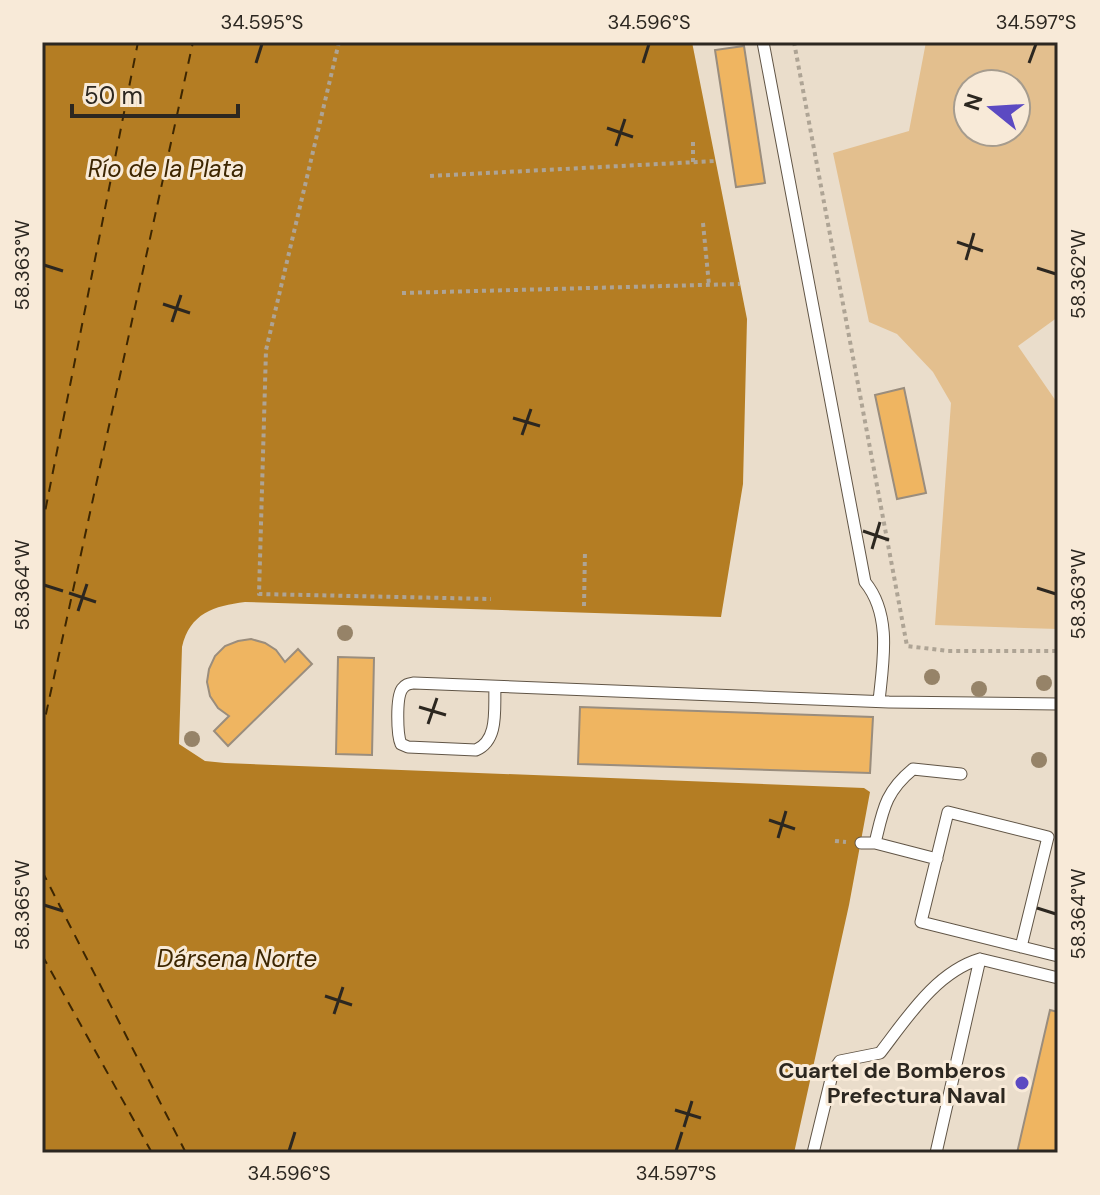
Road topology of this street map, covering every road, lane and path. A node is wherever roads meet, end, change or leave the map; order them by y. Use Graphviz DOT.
graph roads {
  1 [pos="339,42"];
  2 [pos="763,42"];
  3 [pos="794,42"];
  4 [pos="693,140"];
  5 [pos="716,161"];
  6 [pos="693,163"];
  7 [pos="430,176"];
  8 [pos="703,223"];
  9 [pos="740,284"];
  10 [pos="709,285"];
  11 [pos="402,293"];
  12 [pos="585,550"];
  13 [pos="491,599"];
  14 [pos="584,606"];
  15 [pos="1058,651"];
  16 [pos="495,687"];
  17 [pos="879,701"];
  18 [pos="1058,704"];
  19 [pos="961,774"];
  20 [pos="861,843"];
  21 [pos="875,843"];
  22 [pos="937,859"];
  23 [pos="1021,947"];
  24 [pos="1058,956"];
  25 [pos="980,959"];
  26 [pos="1058,978"];
  27 [pos="813,1153"];
  28 [pos="936,1153"];
  1 -- 13 [label="path"];
  2 -- 17 [label="lane"];
  3 -- 15 [label="path"];
  4 -- 6 [label="path"];
  5 -- 6 [label="path"];
  6 -- 7 [label="path"];
  8 -- 10 [label="path"];
  9 -- 10 [label="path"];
  10 -- 11 [label="path"];
  12 -- 14 [label="path"];
  16 -- 16 [label="lane"];
  16 -- 17 [label="lane"];
  17 -- 18 [label="lane"];
  19 -- 21 [label="lane"];
  20 -- 21 [label="lane"];
  21 -- 22 [label="lane"];
  22 -- 23 [label="lane"];
  22 -- 23 [label="lane"];
  23 -- 24 [label="lane"];
  25 -- 26 [label="lane"];
  25 -- 27 [label="lane"];
  25 -- 28 [label="lane"];
}
